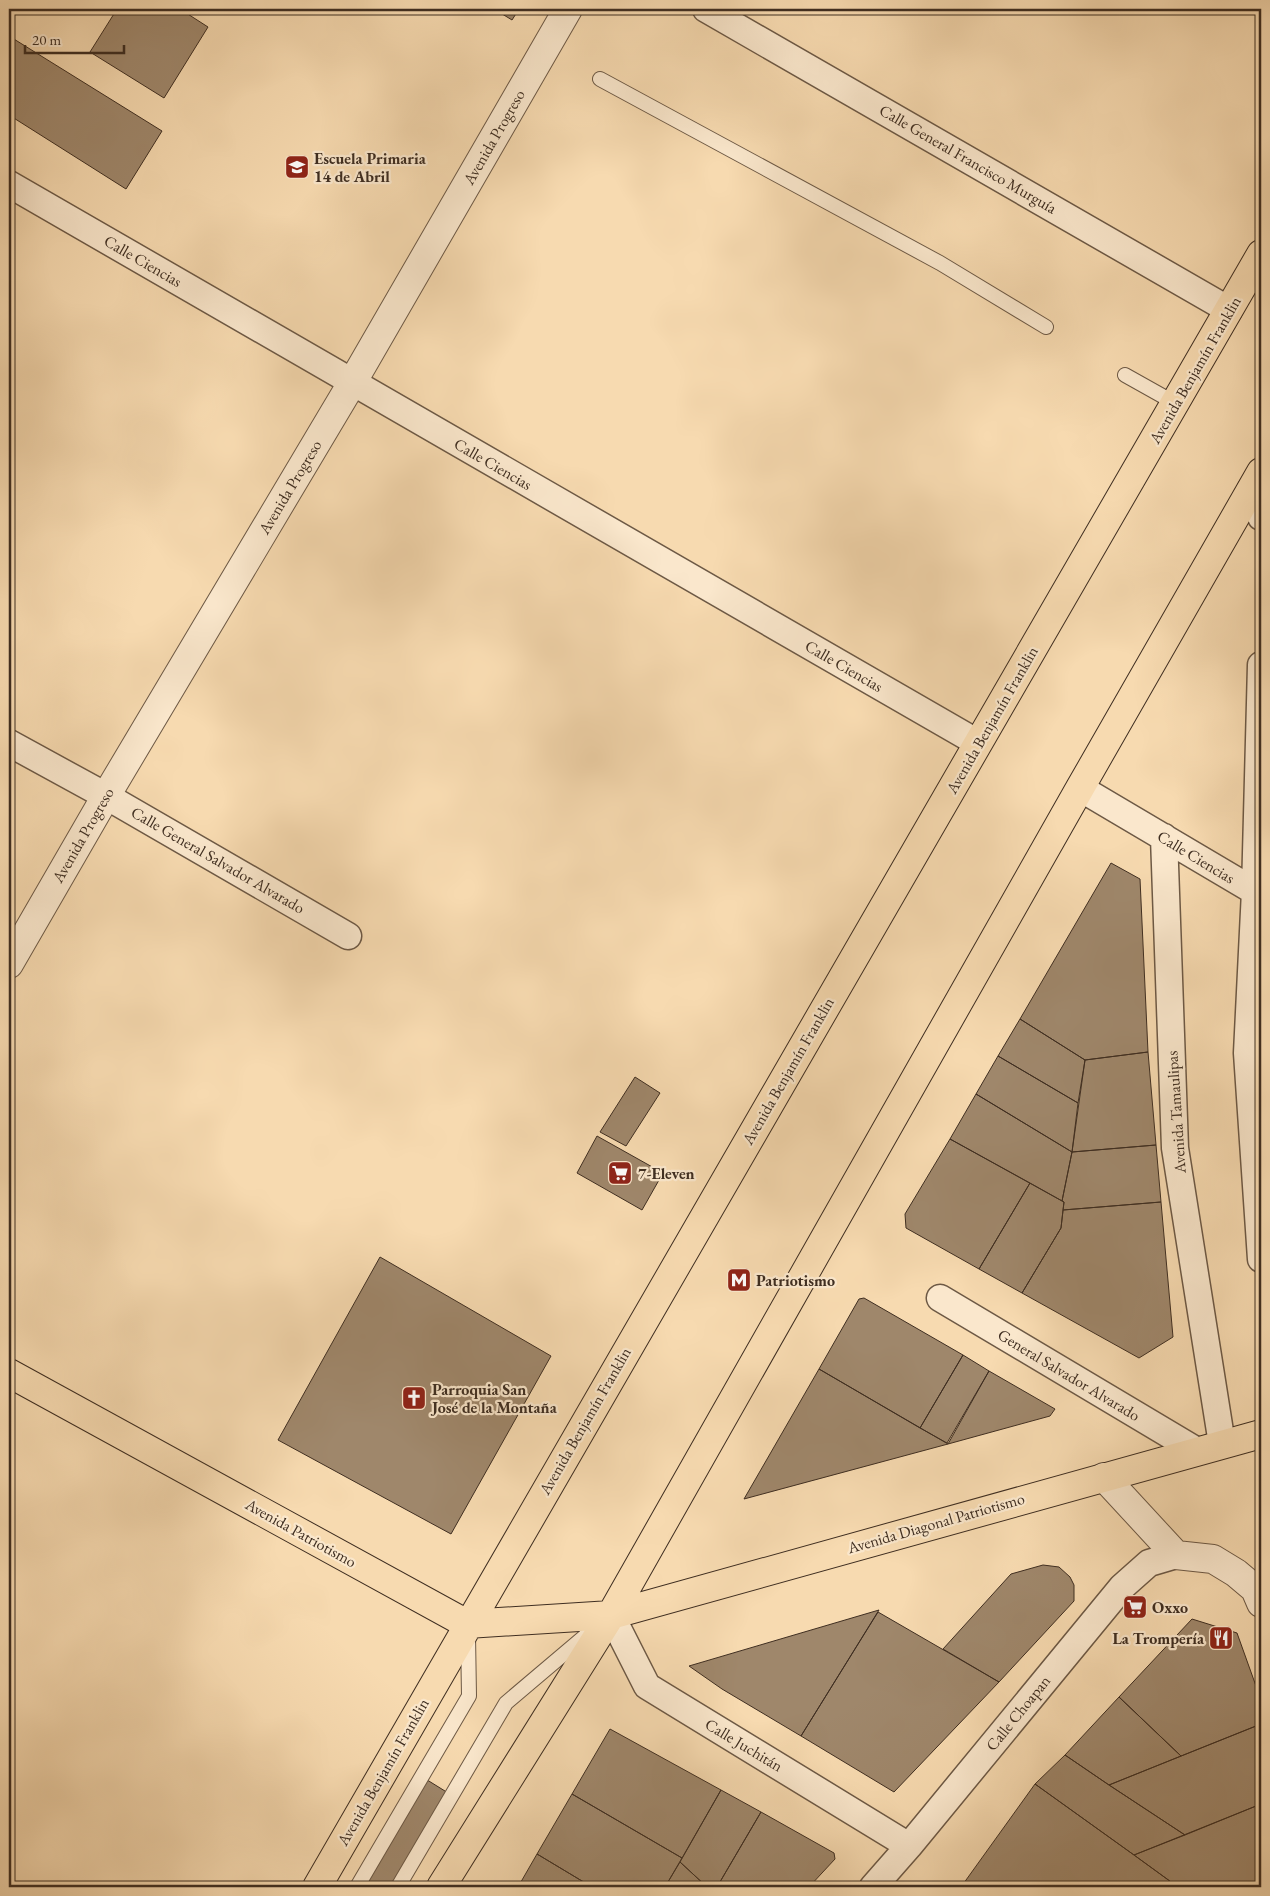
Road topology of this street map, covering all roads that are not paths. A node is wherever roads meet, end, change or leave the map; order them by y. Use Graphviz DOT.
graph roads {
  1 [pos="568,9"];
  2 [pos="706,9"];
  3 [pos="600,79"];
  4 [pos="9,184"];
  5 [pos="1261,254"];
  6 [pos="1229,310"];
  7 [pos="1046,327"];
  8 [pos="1126,375"];
  9 [pos="352,383"];
  10 [pos="1175,403"];
  11 [pos="1256,481"];
  12 [pos="1261,516"];
  13 [pos="1261,665"];
  14 [pos="9,743"];
  15 [pos="978,743"];
  16 [pos="1080,788"];
  17 [pos="106,796"];
  18 [pos="1164,837"];
  19 [pos="1258,893"];
  20 [pos="348,936"];
  21 [pos="9,964"];
  22 [pos="1261,1259"];
  23 [pos="940,1298"];
  24 [pos="9,1372"];
  25 [pos="1261,1434"];
  26 [pos="1210,1448"];
  27 [pos="1104,1477"];
  28 [pos="1176,1555"];
  29 [pos="1261,1603"];
  30 [pos="611,1614"];
  31 [pos="467,1624"];
  32 [pos="910,1846"];
  33 [pos="317,1887"];
  34 [pos="357,1887"];
  35 [pos="398,1887"];
  36 [pos="441,1887"];
  37 [pos="873,1887"];
  1 -- 9 [label="street, Avenida Progreso"];
  2 -- 6 [label="street, Calle General Francisco Murguía"];
  3 -- 7 [label="lane"];
  4 -- 9 [label="street, Calle Ciencias"];
  5 -- 6 [label="main road, Avenida Benjamín Franklin"];
  6 -- 10 [label="main road, Avenida Benjamín Franklin"];
  8 -- 10 [label="lane"];
  9 -- 15 [label="street, Calle Ciencias"];
  9 -- 17 [label="street, Avenida Progreso"];
  10 -- 15 [label="main road, Avenida Benjamín Franklin"];
  11 -- 12 [label="street"];
  11 -- 16 [label="main road"];
  13 -- 19 [label="street"];
  14 -- 17 [label="street, Calle General Salvador Alvarado"];
  15 -- 31 [label="main road, Avenida Benjamín Franklin"];
  16 -- 18 [label="street, Calle Ciencias"];
  16 -- 30 [label="main road"];
  17 -- 20 [label="street, Calle General Salvador Alvarado"];
  17 -- 21 [label="street, Avenida Progreso"];
  18 -- 19 [label="street, Calle Ciencias"];
  18 -- 26 [label="street, Avenida Tamaulipas"];
  19 -- 22 [label="street"];
  23 -- 26 [label="street, General Salvador Alvarado"];
  24 -- 31 [label="main road, Avenida Patriotismo"];
  25 -- 26 [label="main road, Avenida Diagonal Patriotismo"];
  26 -- 27 [label="main road, Avenida Diagonal Patriotismo"];
  27 -- 28 [label="street"];
  27 -- 30 [label="main road, Avenida Diagonal Patriotismo"];
  28 -- 29 [label="street"];
  28 -- 32 [label="street, Calle Choapan"];
  30 -- 31 [label="main road"];
  30 -- 32 [label="street, Calle Juchitán"];
  30 -- 35 [label="lane"];
  30 -- 36 [label="main road"];
  31 -- 33 [label="main road, Avenida Benjamín Franklin"];
  31 -- 34 [label="lane"];
  32 -- 37 [label="street, Calle Choapan"];
}
